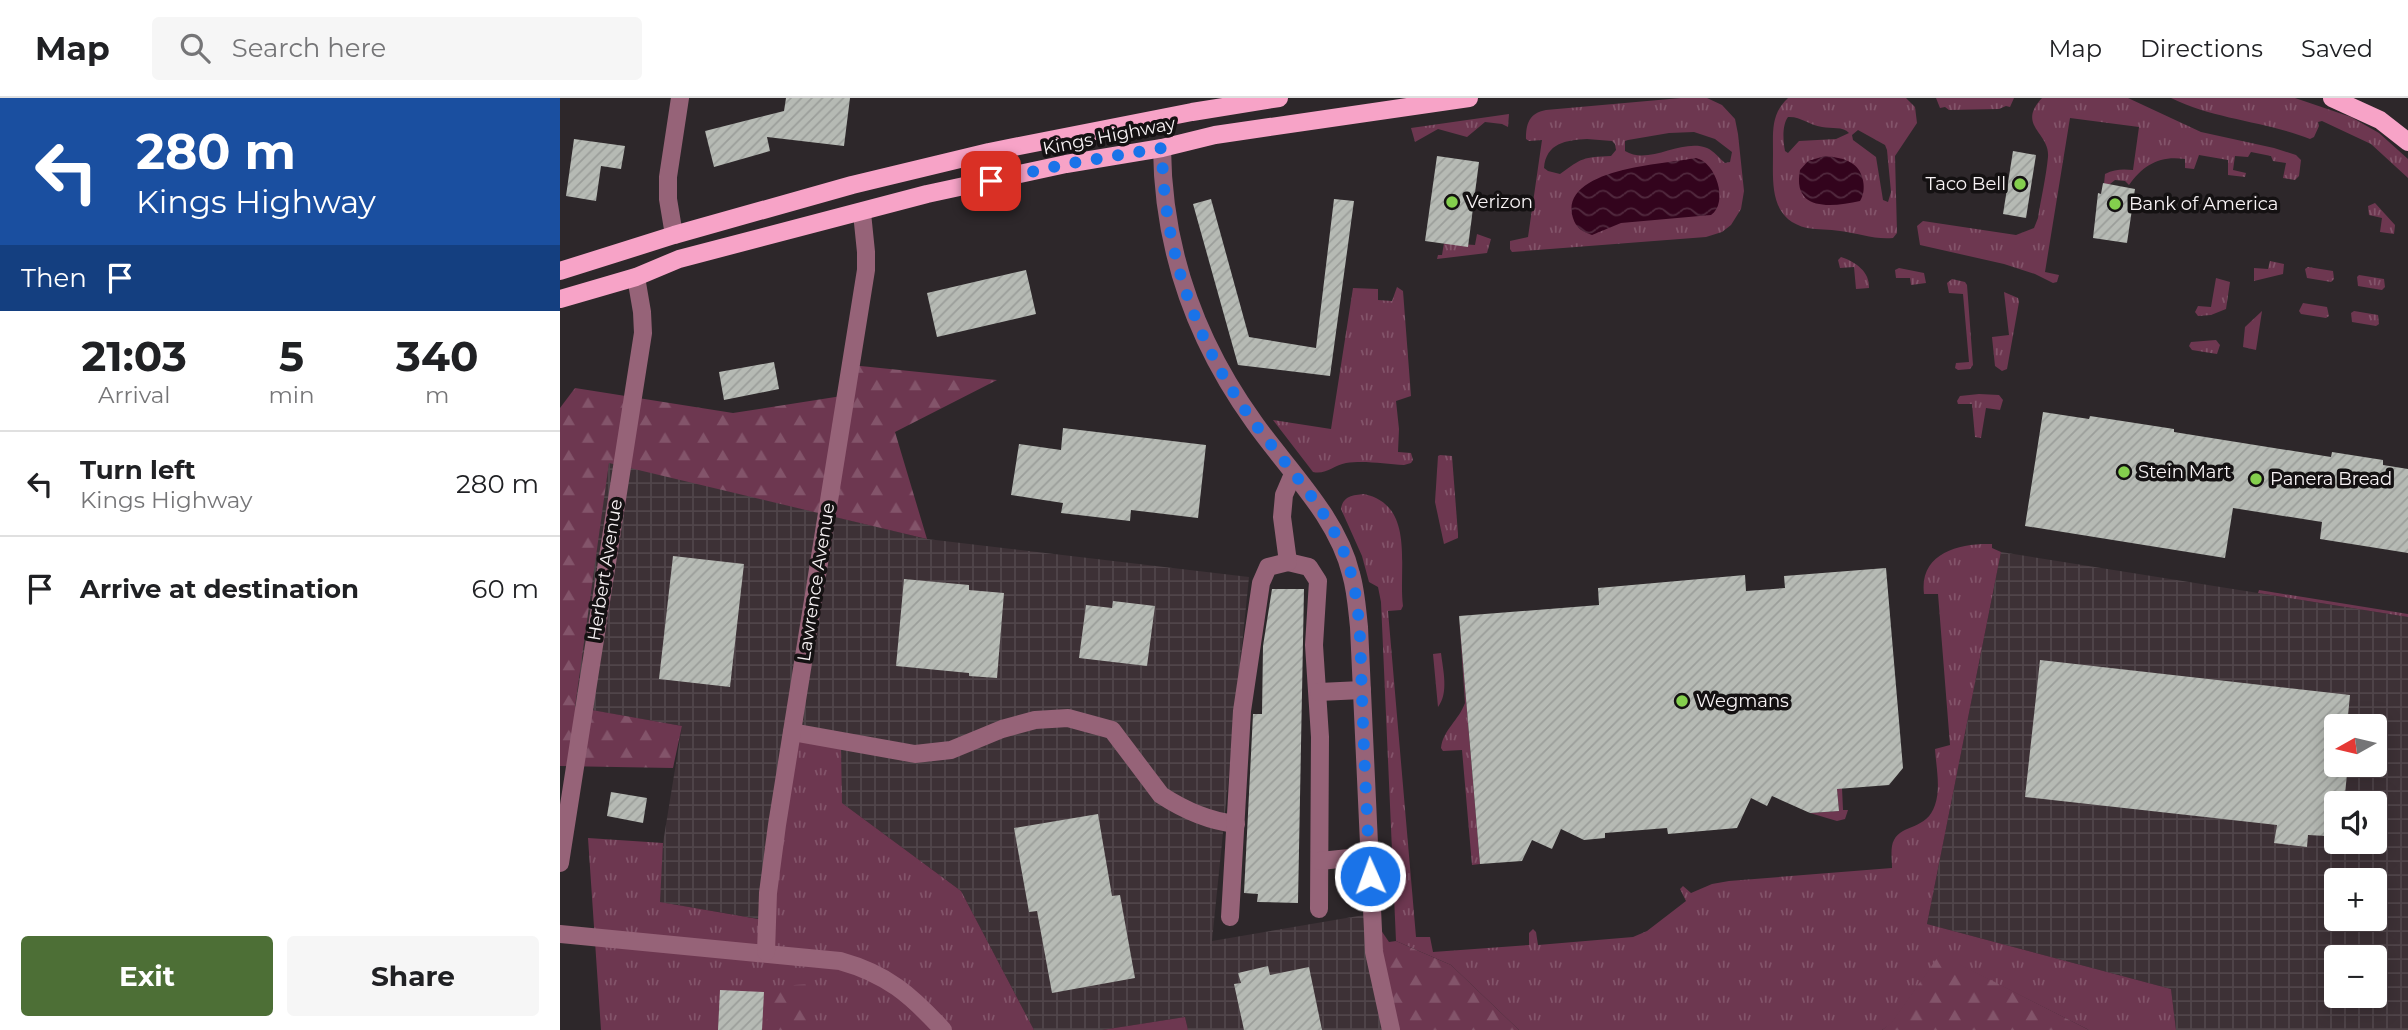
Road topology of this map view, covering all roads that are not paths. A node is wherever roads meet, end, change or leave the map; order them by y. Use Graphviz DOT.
graph roads {
  1 [pos="680,98"];
  2 [pos="1279,98"];
  3 [pos="1469,98"];
  4 [pos="2332,98"];
  5 [pos="2408,142"];
  6 [pos="1162,148"];
  7 [pos="862,213"];
  8 [pos="674,235"];
  9 [pos="560,271"];
  10 [pos="636,277"];
  11 [pos="560,299"];
  12 [pos="1293,474"];
  13 [pos="1288,562"];
  14 [pos="1362,690"];
  15 [pos="1319,692"];
  16 [pos="792,732"];
  17 [pos="1236,824"];
  18 [pos="1369,856"];
  19 [pos="1320,861"];
  20 [pos="560,863"];
  21 [pos="1319,909"];
  22 [pos="1230,917"];
  23 [pos="560,934"];
  24 [pos="766,952"];
  25 [pos="943,1030"];
  26 [pos="1391,1030"];
  1 -- 8 [label="street"];
  2 -- 8 [label="main road, Kings Highway"];
  3 -- 6 [label="main road, Kings Highway"];
  4 -- 5 [label="main road"];
  6 -- 7 [label="main road, Kings Highway"];
  6 -- 12 [label="street"];
  7 -- 10 [label="main road, Kings Highway"];
  7 -- 16 [label="street, Lawrence Avenue"];
  8 -- 9 [label="main road, Kings Highway"];
  10 -- 11 [label="main road, Kings Highway"];
  10 -- 20 [label="street, Herbert Avenue"];
  12 -- 13 [label="street"];
  12 -- 14 [label="street"];
  13 -- 15 [label="street"];
  13 -- 17 [label="street"];
  14 -- 15 [label="street"];
  14 -- 18 [label="street"];
  15 -- 19 [label="street"];
  16 -- 17 [label="street"];
  16 -- 24 [label="street, Lawrence Avenue"];
  17 -- 22 [label="street"];
  18 -- 19 [label="street"];
  18 -- 26 [label="street"];
  19 -- 21 [label="street"];
  23 -- 24 [label="street"];
  24 -- 25 [label="street"];
}
